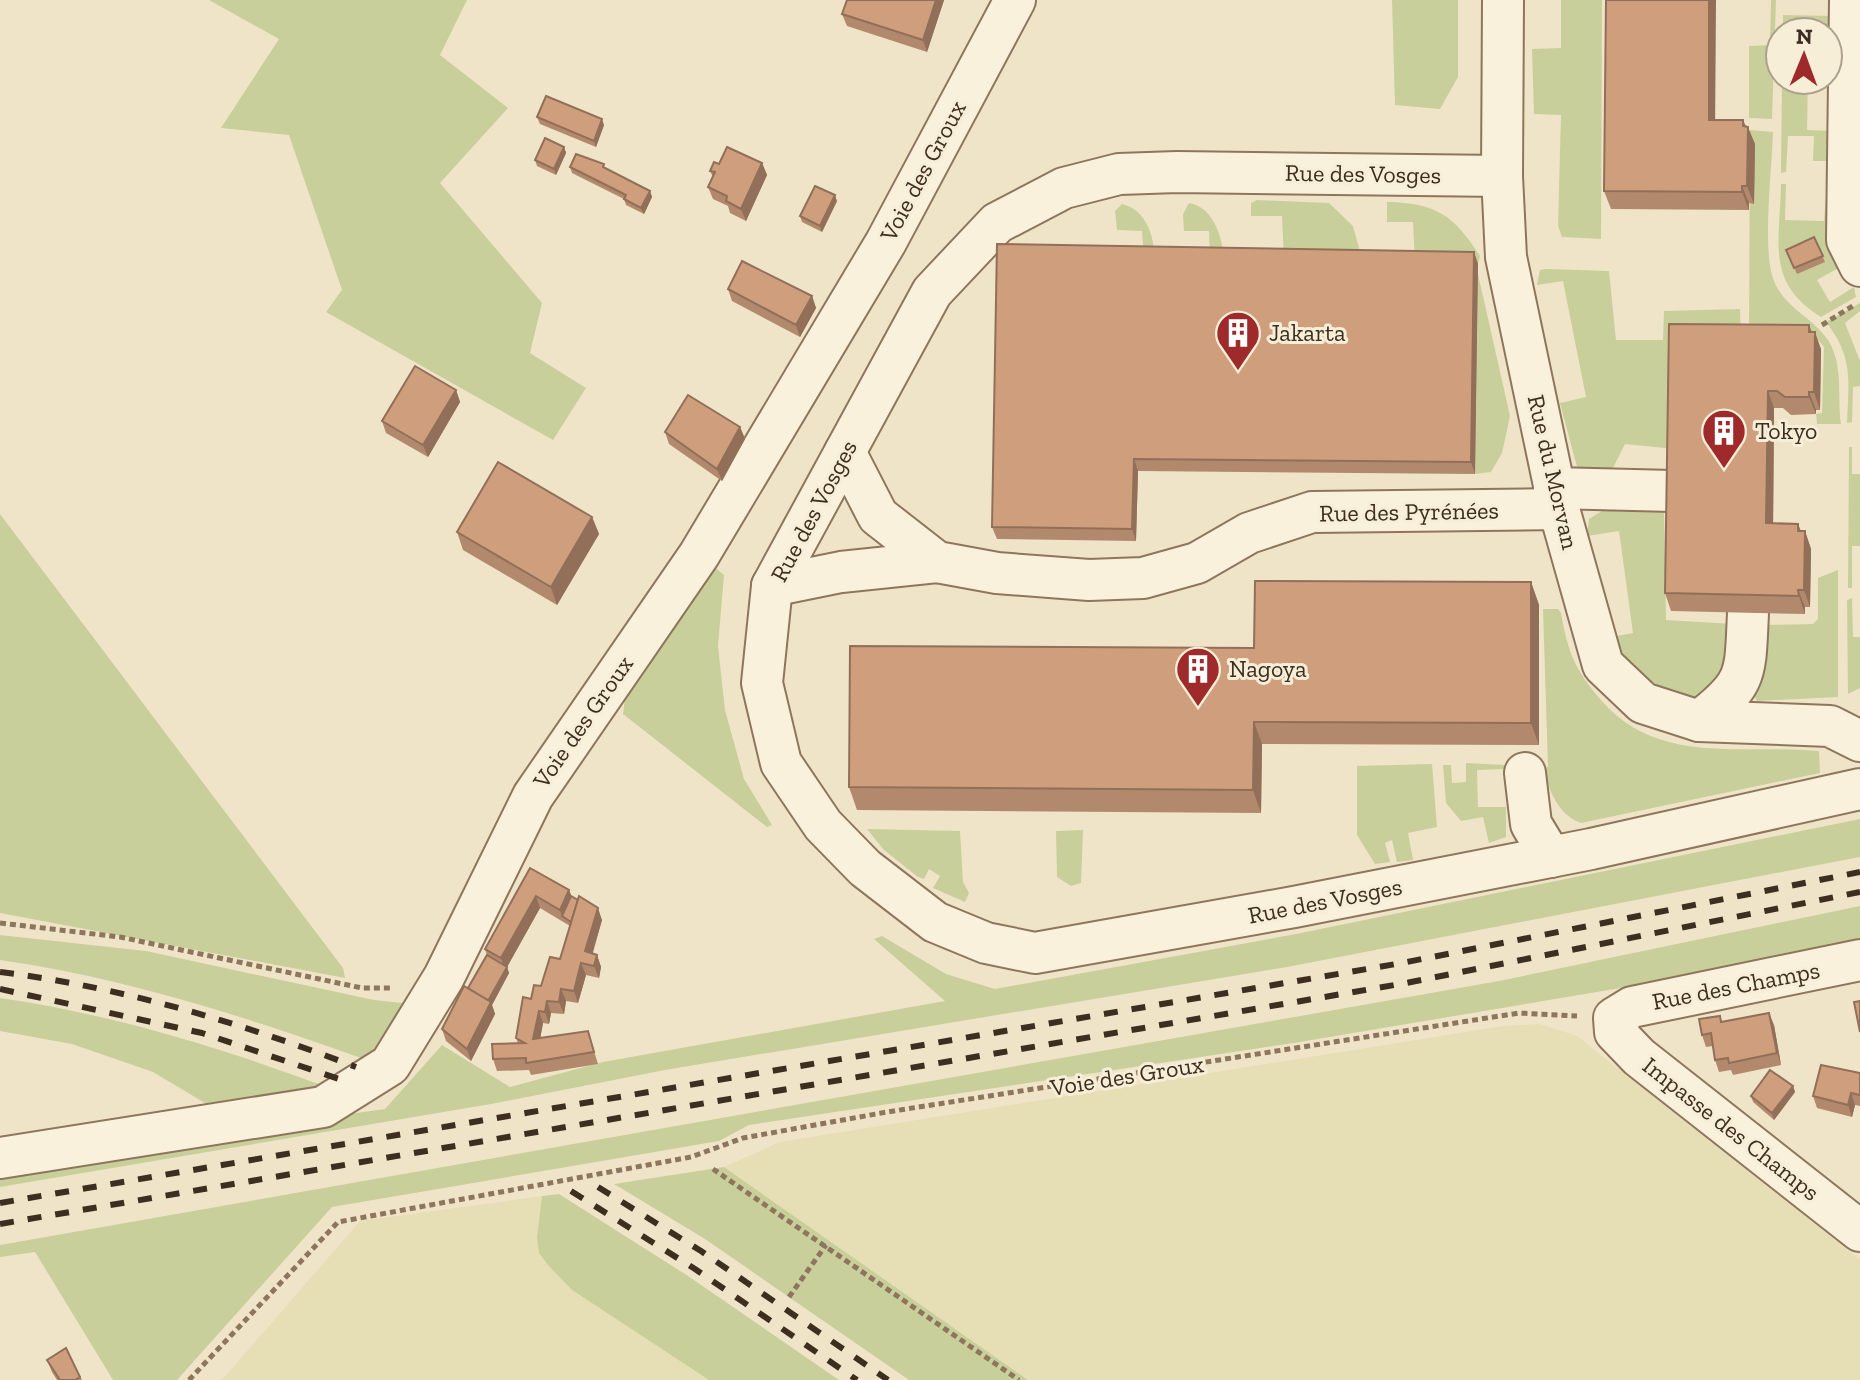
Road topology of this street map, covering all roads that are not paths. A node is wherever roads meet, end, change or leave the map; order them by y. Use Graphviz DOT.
graph roads {
  1 [pos="1015,0"];
  2 [pos="1503,0"];
  3 [pos="1850,0"];
  4 [pos="1502,176"];
  5 [pos="1860,266"];
  6 [pos="845,452"];
  7 [pos="1673,491"];
  8 [pos="1556,499"];
  9 [pos="937,562"];
  10 [pos="772,586"];
  11 [pos="1748,613"];
  12 [pos="1699,721"];
  13 [pos="1860,741"];
  14 [pos="1525,773"];
  15 [pos="1860,789"];
  16 [pos="1551,857"];
  17 [pos="1860,960"];
  18 [pos="1614,1018"];
  19 [pos="0,1158"];
  20 [pos="1860,1231"];
  1 -- 19 [label="street, Voie des Groux"];
  2 -- 4 [label="street, Rue du Morvan"];
  3 -- 5 [label="street"];
  4 -- 6 [label="street, Rue des Vosges"];
  4 -- 8 [label="street, Rue du Morvan"];
  6 -- 9 [label="street, Rue des Pyrénées"];
  6 -- 10 [label="street, Rue des Vosges"];
  7 -- 8 [label="street, Rue des Pyrénées"];
  8 -- 9 [label="street, Rue des Pyrénées"];
  8 -- 12 [label="street, Rue du Morvan"];
  9 -- 10 [label="street, Rue des Pyrénées"];
  10 -- 16 [label="street, Rue des Vosges"];
  11 -- 12 [label="street"];
  12 -- 13 [label="street, Rue du Morvan"];
  14 -- 16 [label="street"];
  15 -- 16 [label="street, Rue des Vosges"];
  17 -- 18 [label="street, Rue des Champs"];
  18 -- 20 [label="street, Impasse des Champs"];
}
